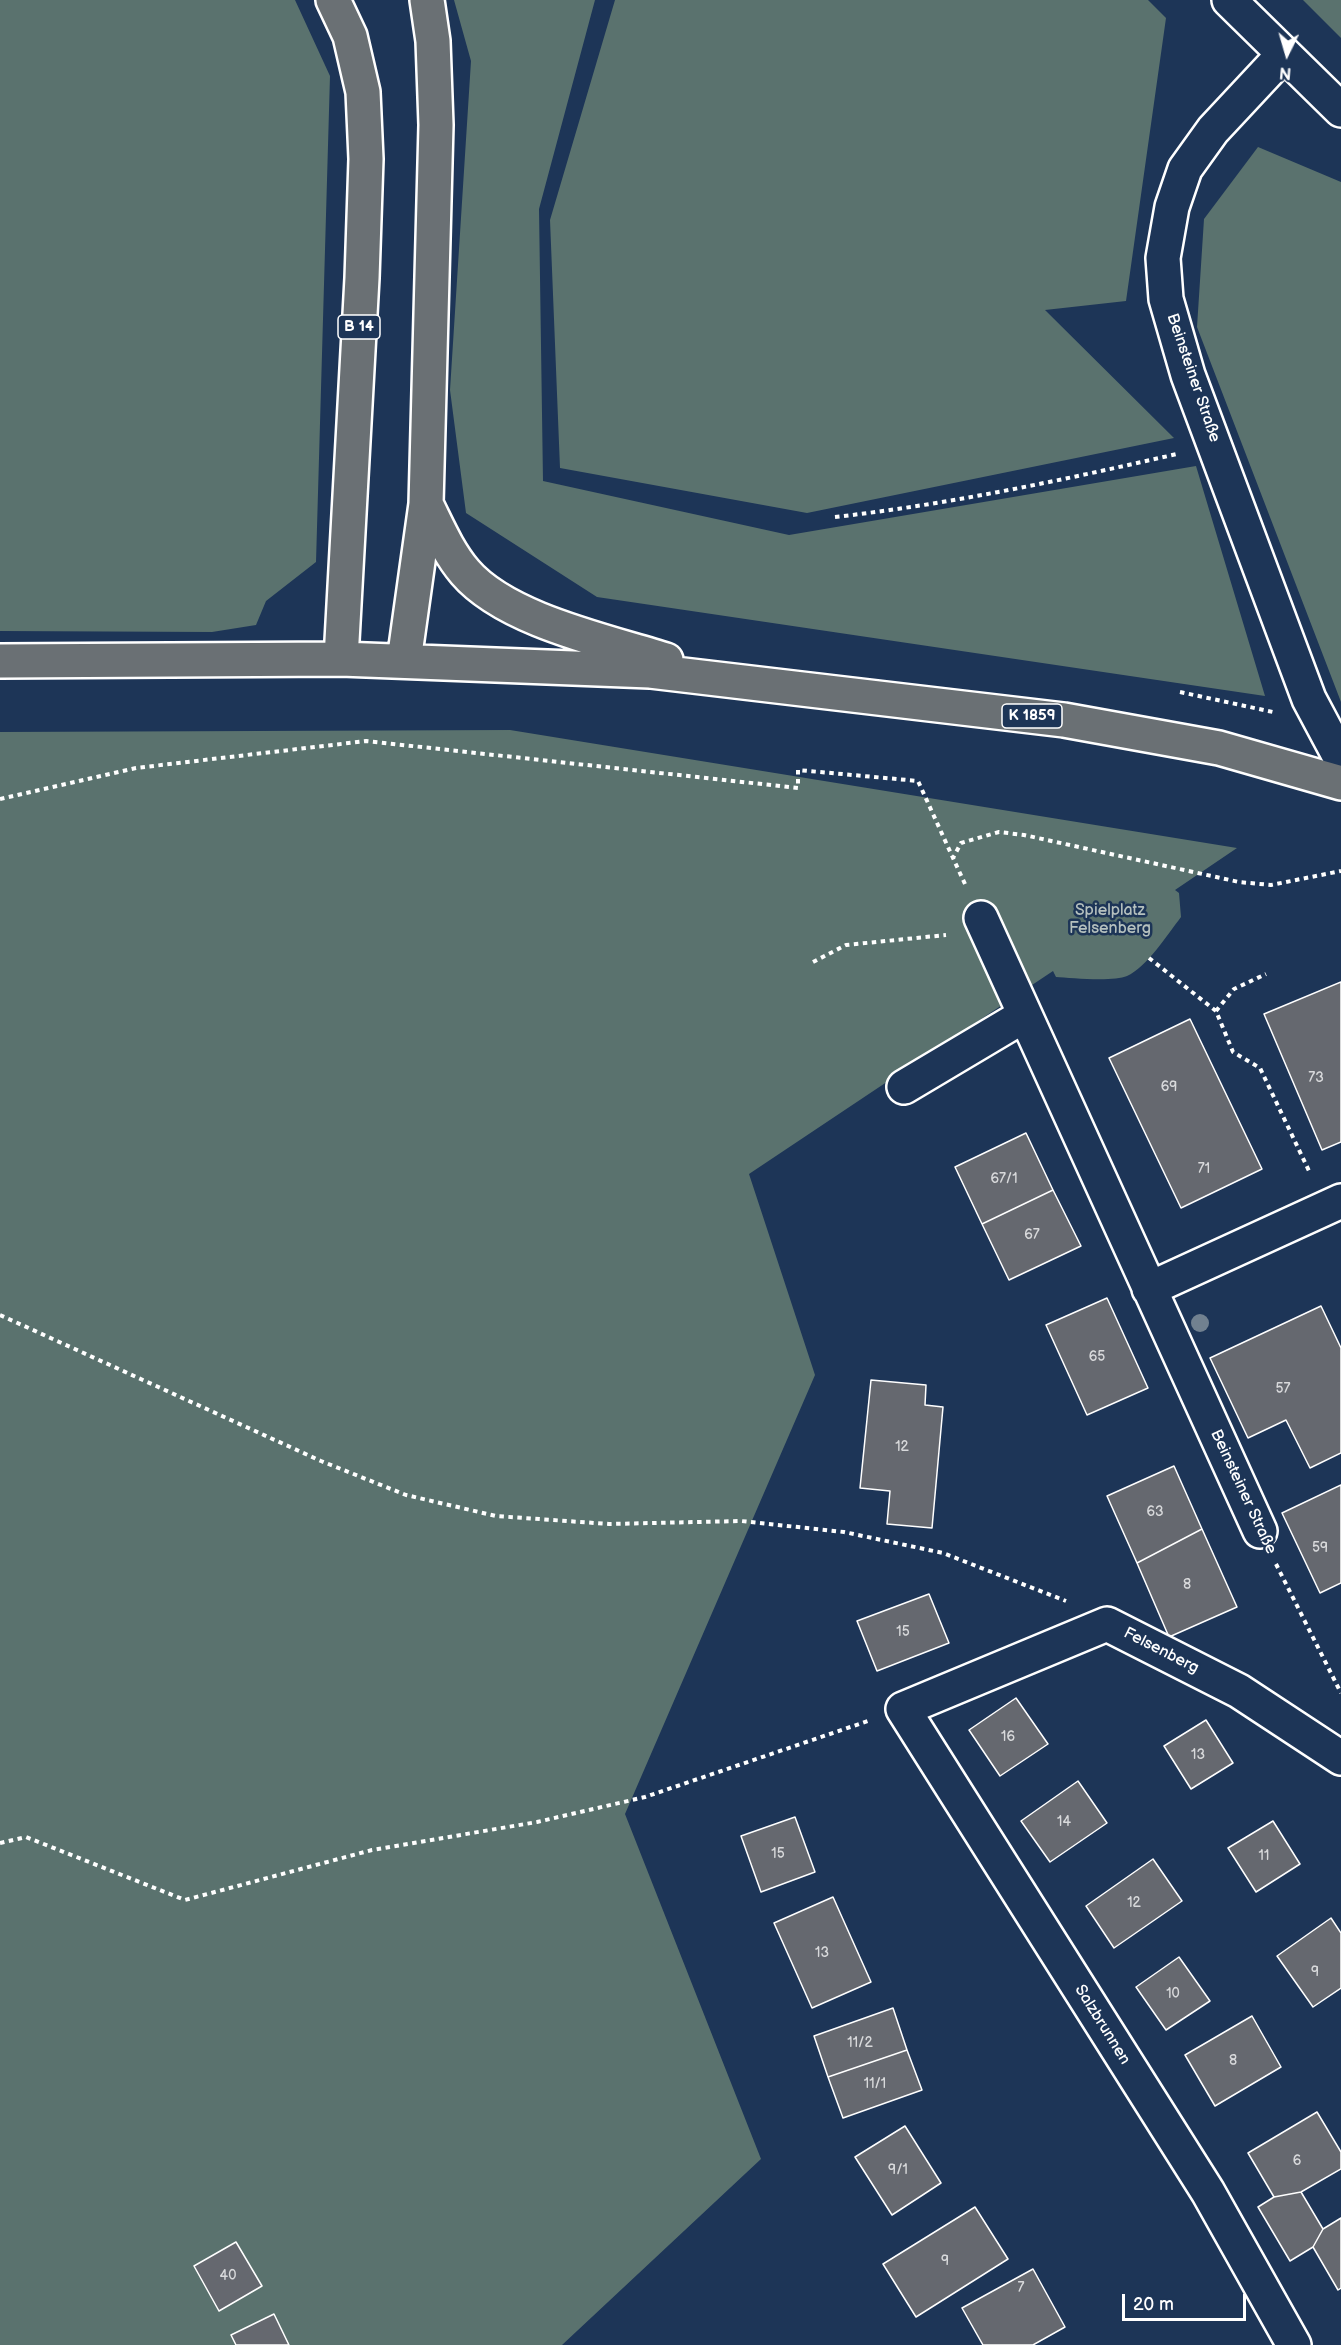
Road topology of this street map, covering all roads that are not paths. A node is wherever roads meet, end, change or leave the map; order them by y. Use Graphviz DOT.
graph roads {
  1 [pos="333,0"];
  2 [pos="427,0"];
  3 [pos="1229,0"];
  4 [pos="1283,55"];
  5 [pos="1341,110"];
  6 [pos="426,504"];
  7 [pos="341,659"];
  8 [pos="0,661"];
  9 [pos="404,661"];
  10 [pos="727,680"];
  11 [pos="1341,759"];
  12 [pos="1341,783"];
  13 [pos="981,918"];
  14 [pos="1025,1015"];
  15 [pos="904,1087"];
  16 [pos="1334,1204"];
  17 [pos="1149,1289"];
  18 [pos="1260,1531"];
  19 [pos="903,1709"];
  20 [pos="1338,1760"];
  21 [pos="1294,2345"];
  1 -- 7 [label="highway, B 14"];
  2 -- 6 [label="highway"];
  3 -- 4 [label="street"];
  4 -- 5 [label="street"];
  4 -- 11 [label="street, Beinsteiner Straße"];
  6 -- 9 [label="highway"];
  6 -- 10 [label="highway"];
  7 -- 8 [label="highway"];
  7 -- 9 [label="highway"];
  9 -- 10 [label="highway, K 1859"];
  10 -- 12 [label="highway, K 1859"];
  13 -- 14 [label="street, Beinsteiner Straße"];
  14 -- 15 [label="street"];
  14 -- 17 [label="street, Beinsteiner Straße"];
  16 -- 17 [label="street"];
  17 -- 18 [label="street, Beinsteiner Straße"];
  19 -- 20 [label="street, Felsenberg"];
  19 -- 21 [label="street, Salzbrunnen"];
}
